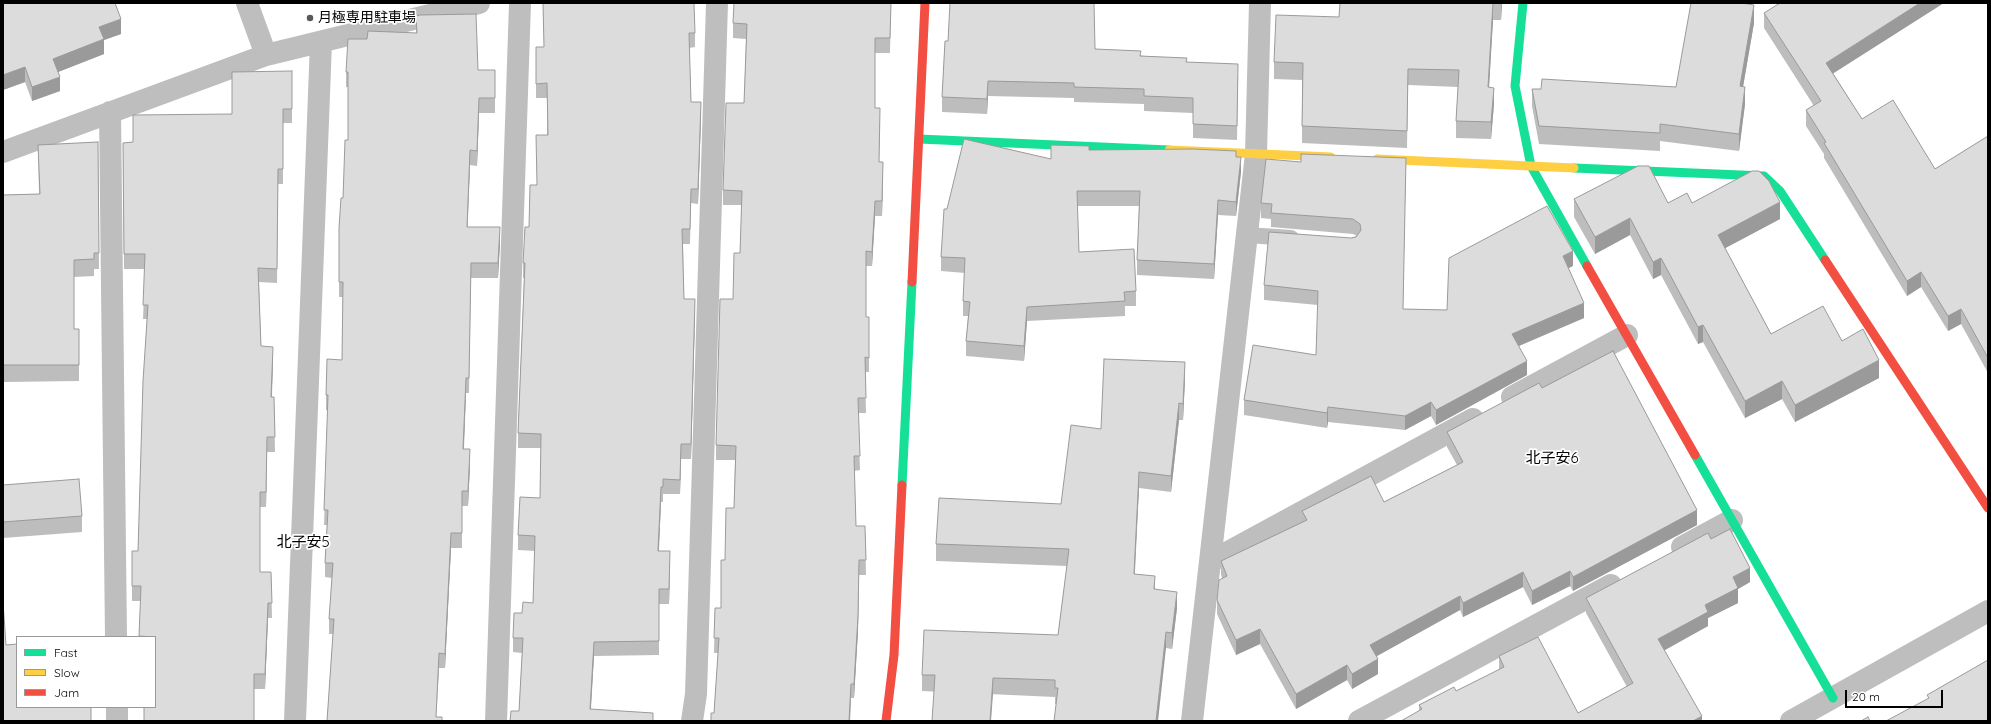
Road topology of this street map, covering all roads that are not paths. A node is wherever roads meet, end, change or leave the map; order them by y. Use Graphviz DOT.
graph roads {
  1 [pos="247,3"];
  2 [pos="479,3"];
  3 [pos="520,3"];
  4 [pos="717,3"];
  5 [pos="926,3"];
  6 [pos="1260,3"];
  7 [pos="1523,3"];
  8 [pos="321,42"];
  9 [pos="266,55"];
  10 [pos="110,112"];
  11 [pos="919,139"];
  12 [pos="3,152"];
  13 [pos="1256,154"];
  14 [pos="1342,158"];
  15 [pos="1366,159"];
  16 [pos="1531,166"];
  17 [pos="1247,235"];
  18 [pos="1307,240"];
  19 [pos="1627,335"];
  20 [pos="1988,508"];
  21 [pos="1732,520"];
  22 [pos="1663,557"];
  23 [pos="1210,562"];
  24 [pos="1628,576"];
  25 [pos="1988,612"];
  26 [pos="116,636"];
  27 [pos="1833,698"];
  28 [pos="117,708"];
  29 [pos="117,721"];
  30 [pos="295,721"];
  31 [pos="496,721"];
  32 [pos="692,721"];
  33 [pos="886,721"];
  34 [pos="1192,721"];
  35 [pos="1358,721"];
  36 [pos="1791,721"];
  1 -- 9 [label="street"];
  2 -- 8 [label="street"];
  3 -- 31 [label="street"];
  4 -- 32 [label="street"];
  5 -- 11 [label="street"];
  6 -- 13 [label="street"];
  7 -- 16 [label="street"];
  8 -- 9 [label="street"];
  8 -- 30 [label="street"];
  9 -- 10 [label="street"];
  10 -- 12 [label="street"];
  10 -- 26 [label="street"];
  11 -- 13 [label="street"];
  11 -- 33 [label="street"];
  13 -- 14 [label="street"];
  13 -- 17 [label="street"];
  15 -- 16 [label="street"];
  16 -- 19 [label="street"];
  16 -- 20 [label="street"];
  17 -- 18 [label="lane"];
  17 -- 23 [label="street"];
  19 -- 21 [label="street"];
  19 -- 23 [label="street"];
  21 -- 22 [label="street"];
  21 -- 27 [label="street"];
  23 -- 34 [label="street"];
  24 -- 35 [label="street"];
  25 -- 27 [label="street"];
  27 -- 36 [label="street"];
  28 -- 29 [label="street"];
}
